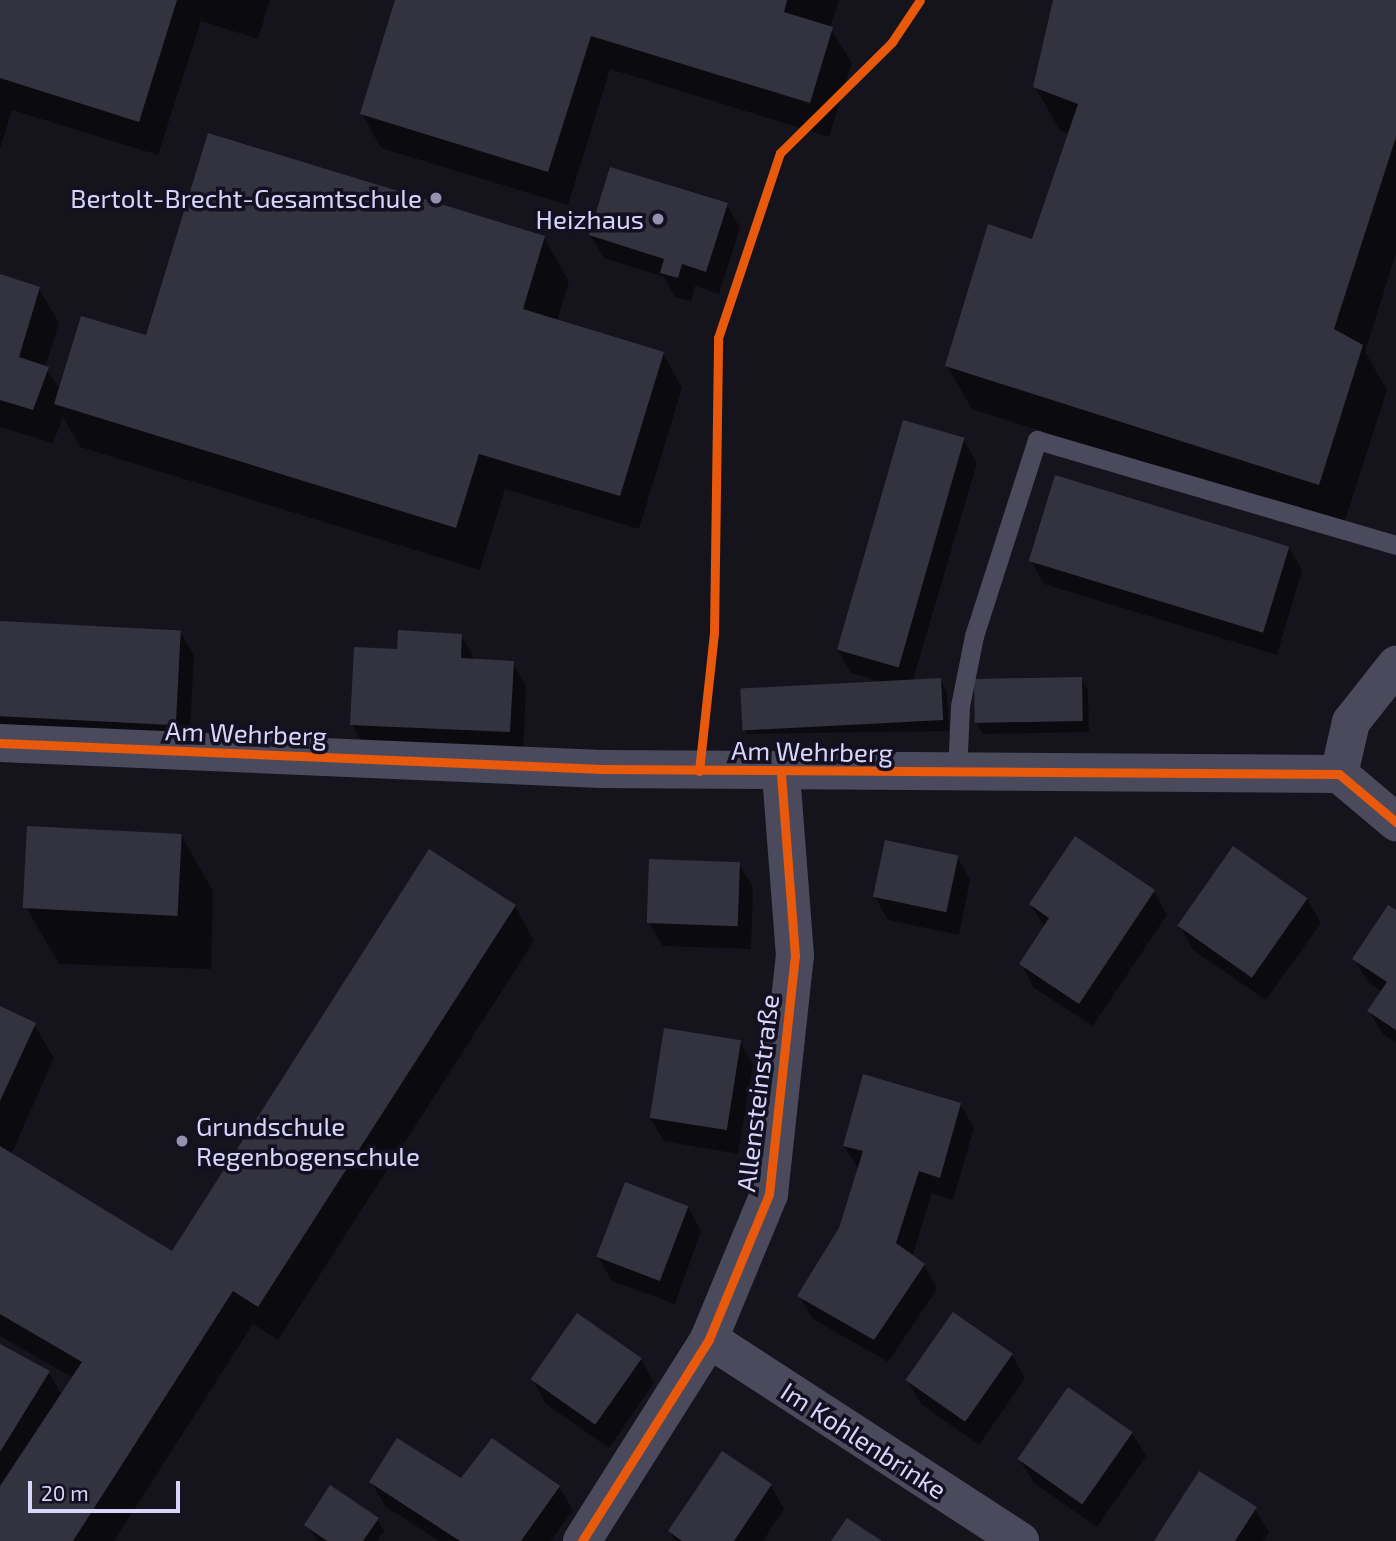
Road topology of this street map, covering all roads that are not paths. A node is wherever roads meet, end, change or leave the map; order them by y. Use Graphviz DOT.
graph roads {
  1 [pos="1396,545"];
  2 [pos="1396,665"];
  3 [pos="0,743"];
  4 [pos="781,773"];
  5 [pos="957,773"];
  6 [pos="1339,774"];
  7 [pos="1396,822"];
  8 [pos="709,1339"];
  9 [pos="582,1541"];
  10 [pos="1020,1541"];
  1 -- 5 [label="lane"];
  2 -- 6 [label="street"];
  3 -- 4 [label="street, Am Wehrberg"];
  4 -- 5 [label="street, Am Wehrberg"];
  4 -- 8 [label="street, Allensteinstraße"];
  5 -- 6 [label="street, Am Wehrberg"];
  6 -- 7 [label="street"];
  8 -- 9 [label="street, Allensteinstraße"];
  8 -- 10 [label="street, Im Kohlenbrinke"];
}
